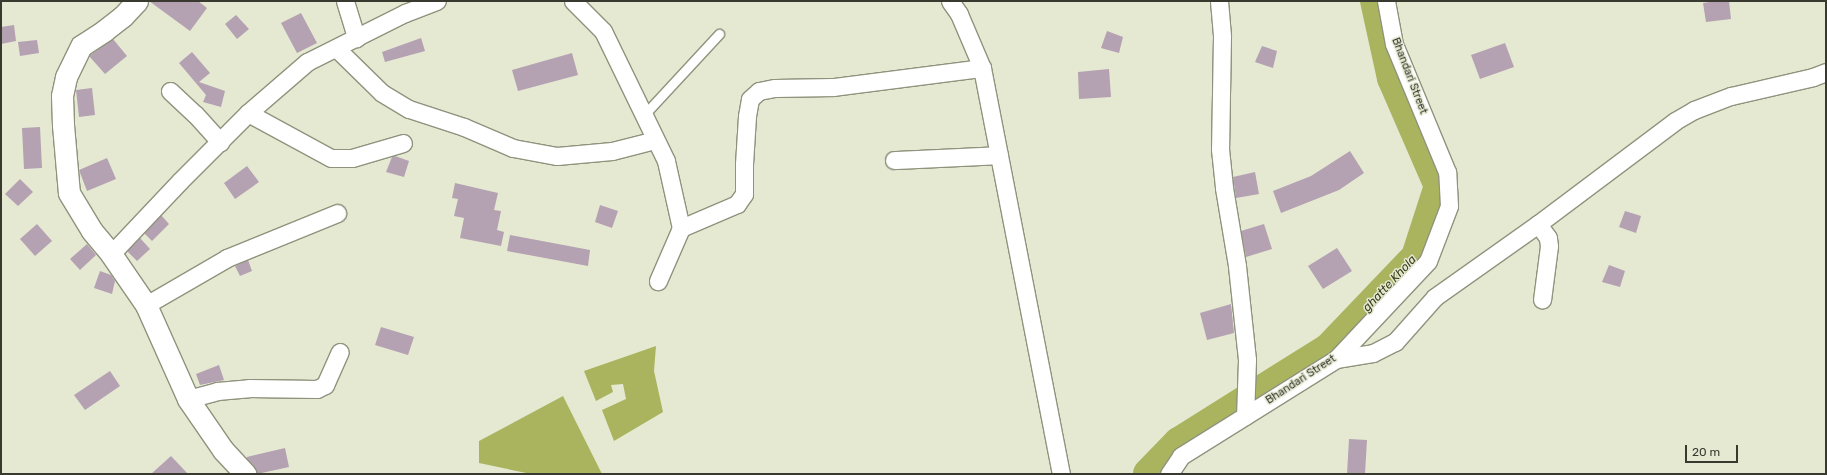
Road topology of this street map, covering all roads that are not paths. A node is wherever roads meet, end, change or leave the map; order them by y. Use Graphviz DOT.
graph roads {
  1 [pos="137,1"];
  2 [pos="345,1"];
  3 [pos="437,1"];
  4 [pos="574,1"];
  5 [pos="950,1"];
  6 [pos="1219,1"];
  7 [pos="1386,1"];
  8 [pos="403,7"];
  9 [pos="719,34"];
  10 [pos="356,38"];
  11 [pos="336,48"];
  12 [pos="982,68"];
  13 [pos="1826,72"];
  14 [pos="170,91"];
  15 [pos="248,114"];
  16 [pos="644,116"];
  17 [pos="656,140"];
  18 [pos="220,142"];
  19 [pos="403,143"];
  20 [pos="999,155"];
  21 [pos="894,160"];
  22 [pos="337,213"];
  23 [pos="1538,224"];
  24 [pos="681,228"];
  25 [pos="111,254"];
  26 [pos="658,281"];
  27 [pos="1542,300"];
  28 [pos="146,305"];
  29 [pos="340,352"];
  30 [pos="1336,359"];
  31 [pos="188,399"];
  32 [pos="1245,416"];
  33 [pos="245,474"];
  34 [pos="1061,474"];
  35 [pos="1169,474"];
  1 -- 25 [label="street"];
  2 -- 10 [label="street"];
  3 -- 8 [label="street"];
  4 -- 16 [label="street"];
  5 -- 12 [label="street"];
  6 -- 32 [label="street"];
  7 -- 30 [label="street, Bhandari Street"];
  8 -- 10 [label="street"];
  9 -- 16 [label="lane"];
  10 -- 11 [label="street"];
  11 -- 15 [label="street"];
  11 -- 17 [label="street"];
  12 -- 20 [label="street"];
  12 -- 24 [label="street"];
  13 -- 23 [label="street"];
  14 -- 18 [label="street"];
  15 -- 18 [label="street"];
  15 -- 19 [label="street"];
  16 -- 17 [label="street"];
  17 -- 24 [label="street"];
  18 -- 25 [label="street"];
  20 -- 21 [label="street"];
  20 -- 34 [label="street"];
  22 -- 28 [label="street"];
  23 -- 27 [label="street"];
  23 -- 30 [label="street"];
  24 -- 26 [label="street"];
  25 -- 28 [label="street"];
  28 -- 31 [label="street"];
  29 -- 31 [label="street"];
  30 -- 32 [label="street, Bhandari Street"];
  31 -- 33 [label="street"];
  32 -- 35 [label="street, Bhandari Street"];
}
